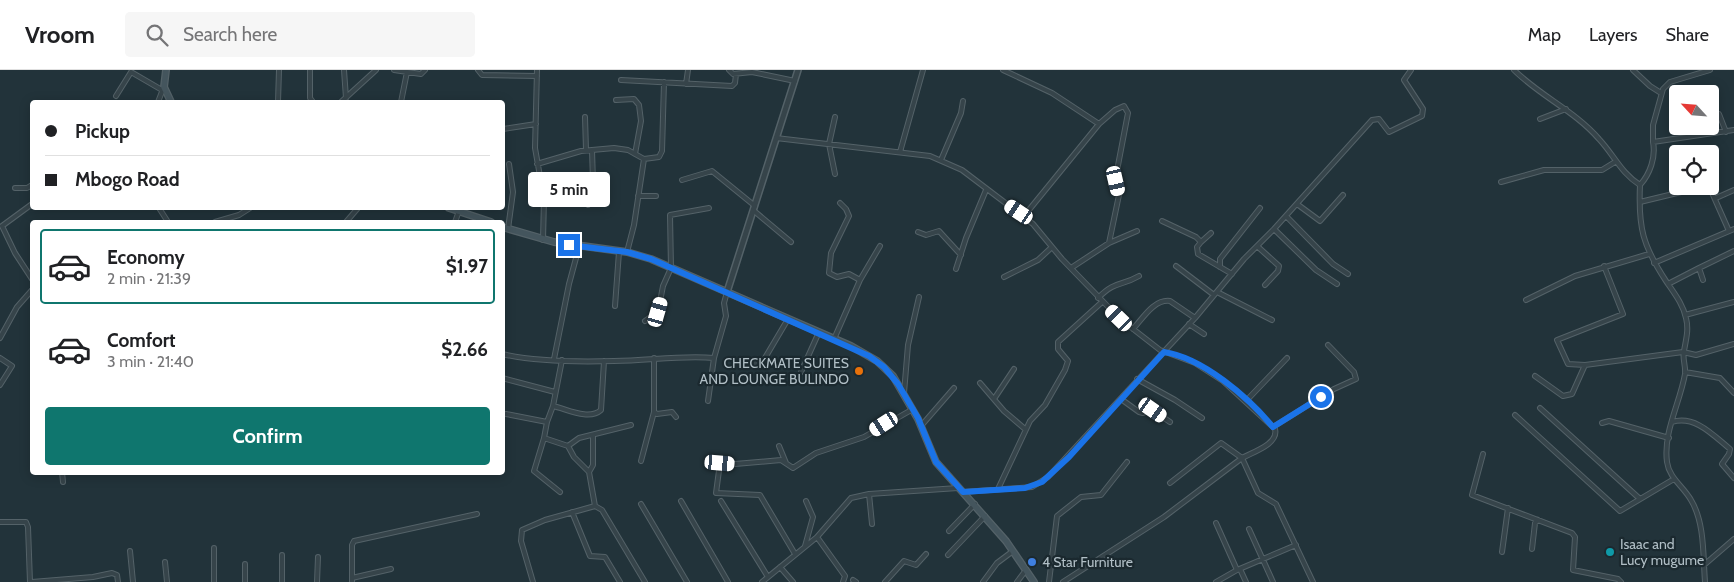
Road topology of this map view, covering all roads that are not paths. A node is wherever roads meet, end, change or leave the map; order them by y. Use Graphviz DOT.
graph roads {
  1 [pos="166,70"];
  2 [pos="279,70"];
  3 [pos="310,70"];
  4 [pos="344,70"];
  5 [pos="376,70"];
  6 [pos="394,70"];
  7 [pos="424,70"];
  8 [pos="478,70"];
  9 [pos="537,70"];
  10 [pos="688,70"];
  11 [pos="729,70"];
  12 [pos="798,70"];
  13 [pos="924,70"];
  14 [pos="1004,70"];
  15 [pos="1411,70"];
  16 [pos="1514,70"];
  17 [pos="1633,70"];
  18 [pos="1694,70"];
  19 [pos="1710,70"];
  20 [pos="408,72"];
  21 [pos="736,74"];
  22 [pos="537,76"];
  23 [pos="1695,76"];
  24 [pos="620,80"];
  25 [pos="795,81"];
  26 [pos="664,82"];
  27 [pos="686,84"];
  28 [pos="163,89"];
  29 [pos="1661,93"];
  30 [pos="116,96"];
  31 [pos="346,98"];
  32 [pos="159,100"];
  33 [pos="170,100"];
  34 [pos="278,100"];
  35 [pos="312,100"];
  36 [pos="344,100"];
  37 [pos="401,100"];
  38 [pos="616,100"];
  39 [pos="963,101"];
  40 [pos="1566,109"];
  41 [pos="1719,114"];
  42 [pos="585,117"];
  43 [pos="835,117"];
  44 [pos="1540,119"];
  45 [pos="536,124"];
  46 [pos="1099,124"];
  47 [pos="505,129"];
  48 [pos="1734,130"];
  49 [pos="1726,132"];
  50 [pos="776,138"];
  51 [pos="1653,142"];
  52 [pos="829,144"];
  53 [pos="586,150"];
  54 [pos="592,150"];
  55 [pos="900,152"];
  56 [pos="636,154"];
  57 [pos="644,159"];
  58 [pos="941,160"];
  59 [pos="1615,162"];
  60 [pos="509,164"];
  61 [pos="537,164"];
  62 [pos="835,174"];
  63 [pos="682,180"];
  64 [pos="1501,182"];
  65 [pos="1640,185"];
  66 [pos="30,186"];
  67 [pos="14,188"];
  68 [pos="986,190"];
  69 [pos="1734,190"];
  70 [pos="1343,195"];
  71 [pos="1669,195"];
  72 [pos="1714,195"];
  73 [pos="638,196"];
  74 [pos="656,196"];
  75 [pos="1716,198"];
  76 [pos="1640,202"];
  77 [pos="840,203"];
  78 [pos="1297,204"];
  79 [pos="30,205"];
  80 [pos="588,205"];
  81 [pos="709,208"];
  82 [pos="754,208"];
  83 [pos="1260,208"];
  84 [pos="247,210"];
  85 [pos="356,210"];
  86 [pos="456,210"];
  87 [pos="459,211"];
  88 [pos="1024,216"];
  89 [pos="1286,216"];
  90 [pos="222,220"];
  91 [pos="348,220"];
  92 [pos="456,220"];
  93 [pos="485,220"];
  94 [pos="1162,221"];
  95 [pos="1,226"];
  96 [pos="505,228"];
  97 [pos="1274,228"];
  98 [pos="1734,228"];
  99 [pos="1137,231"];
  100 [pos="1729,231"];
  101 [pos="918,232"];
  102 [pos="1211,233"];
  103 [pos="543,240"];
  104 [pos="791,242"];
  105 [pos="1201,242"];
  106 [pos="1109,243"];
  107 [pos="880,246"];
  108 [pos="1257,246"];
  109 [pos="579,247"];
  110 [pos="1052,247"];
  111 [pos="1734,251"];
  112 [pos="618,252"];
  113 [pos="627,252"];
  114 [pos="1649,254"];
  115 [pos="961,255"];
  116 [pos="1654,263"];
  117 [pos="1176,266"];
  118 [pos="1604,266"];
  119 [pos="1220,267"];
  120 [pos="670,268"];
  121 [pos="1071,268"];
  122 [pos="1698,268"];
  123 [pos="956,269"];
  124 [pos="1232,274"];
  125 [pos="1348,274"];
  126 [pos="30,276"];
  127 [pos="1138,276"];
  128 [pos="1004,277"];
  129 [pos="860,280"];
  130 [pos="1702,280"];
  131 [pos="1337,284"];
  132 [pos="1668,284"];
  133 [pos="1265,285"];
  134 [pos="30,292"];
  135 [pos="727,292"];
  136 [pos="1215,294"];
  137 [pos="918,297"];
  138 [pos="1100,300"];
  139 [pos="1526,300"];
  140 [pos="1734,302"];
  141 [pos="615,306"];
  142 [pos="1685,315"];
  143 [pos="1621,316"];
  144 [pos="1629,317"];
  145 [pos="1195,318"];
  146 [pos="788,319"];
  147 [pos="645,320"];
  148 [pos="1272,320"];
  149 [pos="1189,324"];
  150 [pos="1133,329"];
  151 [pos="819,332"];
  152 [pos="1204,334"];
  153 [pos="0,338"];
  154 [pos="834,339"];
  155 [pos="1734,344"];
  156 [pos="1328,345"];
  157 [pos="1164,352"];
  158 [pos="1683,352"];
  159 [pos="505,354"];
  160 [pos="0,358"];
  161 [pos="654,358"];
  162 [pos="714,358"];
  163 [pos="1287,358"];
  164 [pos="554,359"];
  165 [pos="562,360"];
  166 [pos="604,361"];
  167 [pos="751,362"];
  168 [pos="1585,365"];
  169 [pos="1014,369"];
  170 [pos="801,372"];
  171 [pos="1685,372"];
  172 [pos="1535,376"];
  173 [pos="505,379"];
  174 [pos="1137,379"];
  175 [pos="980,383"];
  176 [pos="0,385"];
  177 [pos="954,388"];
  178 [pos="556,392"];
  179 [pos="904,393"];
  180 [pos="1734,393"];
  181 [pos="994,399"];
  182 [pos="1121,399"];
  183 [pos="1246,400"];
  184 [pos="708,401"];
  185 [pos="553,406"];
  186 [pos="1540,408"];
  187 [pos="912,409"];
  188 [pos="654,412"];
  189 [pos="506,414"];
  190 [pos="1515,415"];
  191 [pos="676,417"];
  192 [pos="1202,418"];
  193 [pos="547,422"];
  194 [pos="1170,422"];
  195 [pos="1672,422"];
  196 [pos="1602,423"];
  197 [pos="631,425"];
  198 [pos="921,426"];
  199 [pos="1273,427"];
  200 [pos="1025,430"];
  201 [pos="593,436"];
  202 [pos="544,438"];
  203 [pos="1669,438"];
  204 [pos="568,446"];
  205 [pos="779,446"];
  206 [pos="1483,454"];
  207 [pos="1242,458"];
  208 [pos="641,460"];
  209 [pos="1128,462"];
  210 [pos="786,463"];
  211 [pos="589,472"];
  212 [pos="62,475"];
  213 [pos="1734,478"];
  214 [pos="1674,479"];
  215 [pos="63,482"];
  216 [pos="1170,483"];
  217 [pos="998,489"];
  218 [pos="960,490"];
  219 [pos="560,492"];
  220 [pos="869,494"];
  221 [pos="1640,498"];
  222 [pos="681,501"];
  223 [pos="721,501"];
  224 [pos="806,501"];
  225 [pos="641,504"];
  226 [pos="975,504"];
  227 [pos="595,506"];
  228 [pos="1508,508"];
  229 [pos="572,512"];
  230 [pos="477,514"];
  231 [pos="985,516"];
  232 [pos="1538,520"];
  233 [pos="0,522"];
  234 [pos="1216,523"];
  235 [pos="872,524"];
  236 [pos="1249,529"];
  237 [pos="949,531"];
  238 [pos="817,537"];
  239 [pos="1734,540"];
  240 [pos="1296,545"];
  241 [pos="805,546"];
  242 [pos="214,548"];
  243 [pos="1532,549"];
  244 [pos="130,551"];
  245 [pos="1013,551"];
  246 [pos="1502,552"];
  247 [pos="795,554"];
  248 [pos="926,554"];
  249 [pos="282,555"];
  250 [pos="948,555"];
  251 [pos="318,557"];
  252 [pos="1262,560"];
  253 [pos="165,562"];
  254 [pos="245,564"];
  255 [pos="1704,565"];
  256 [pos="780,567"];
  257 [pos="392,569"];
  258 [pos="1239,569"];
  259 [pos="1026,570"];
  260 [pos="768,577"];
  261 [pos="352,580"];
  262 [pos="31,582"];
  263 [pos="118,582"];
  264 [pos="133,582"];
  265 [pos="167,582"];
  266 [pos="214,582"];
  267 [pos="245,582"];
  268 [pos="282,582"];
  269 [pos="317,582"];
  270 [pos="533,582"];
  271 [pos="620,582"];
  272 [pos="645,582"];
  273 [pos="687,582"];
  274 [pos="728,582"];
  275 [pos="762,582"];
  276 [pos="793,582"];
  277 [pos="843,582"];
  278 [pos="886,582"];
  279 [pos="983,582"];
  280 [pos="1017,582"];
  281 [pos="1034,582"];
  282 [pos="1049,582"];
  283 [pos="1063,582"];
  284 [pos="1216,582"];
  285 [pos="1246,582"];
  286 [pos="1273,582"];
  287 [pos="1314,582"];
  288 [pos="1621,582"];
  289 [pos="1705,582"];
  1 -- 28 [label="main road"];
  2 -- 34 [label="street"];
  3 -- 35 [label="street"];
  4 -- 31 [label="street"];
  5 -- 31 [label="street"];
  6 -- 20 [label="street"];
  7 -- 20 [label="street"];
  8 -- 22 [label="street"];
  9 -- 22 [label="street"];
  10 -- 27 [label="street"];
  11 -- 21 [label="street"];
  12 -- 25 [label="street"];
  13 -- 55 [label="street"];
  14 -- 46 [label="street"];
  15 -- 78 [label="street"];
  16 -- 40 [label="street"];
  17 -- 29 [label="street"];
  18 -- 23 [label="street"];
  19 -- 23 [label="street"];
  20 -- 37 [label="street"];
  21 -- 25 [label="street"];
  21 -- 27 [label="street"];
  22 -- 45 [label="street"];
  23 -- 29 [label="street"];
  24 -- 26 [label="street"];
  25 -- 50 [label="street"];
  26 -- 27 [label="street"];
  26 -- 57 [label="street"];
  28 -- 30 [label="street"];
  28 -- 32 [label="street"];
  28 -- 33 [label="main road"];
  29 -- 51 [label="street"];
  31 -- 36 [label="street"];
  38 -- 56 [label="street"];
  39 -- 58 [label="street"];
  40 -- 44 [label="street"];
  40 -- 59 [label="street"];
  41 -- 49 [label="street"];
  42 -- 53 [label="street"];
  43 -- 52 [label="street"];
  45 -- 47 [label="street"];
  45 -- 61 [label="street"];
  46 -- 88 [label="street"];
  46 -- 106 [label="street"];
  48 -- 49 [label="street"];
  49 -- 51 [label="street"];
  50 -- 52 [label="street"];
  50 -- 82 [label="street"];
  51 -- 65 [label="street"];
  52 -- 55 [label="street"];
  52 -- 62 [label="street"];
  53 -- 54 [label="street"];
  53 -- 61 [label="street"];
  54 -- 56 [label="street"];
  54 -- 80 [label="street"];
  55 -- 58 [label="street"];
  56 -- 57 [label="street"];
  57 -- 73 [label="street"];
  58 -- 68 [label="street"];
  59 -- 64 [label="street"];
  59 -- 65 [label="street"];
  60 -- 96 [label="street"];
  61 -- 103 [label="street"];
  63 -- 82 [label="street"];
  65 -- 76 [label="street"];
  66 -- 67 [label="street"];
  68 -- 88 [label="street"];
  68 -- 115 [label="street"];
  69 -- 75 [label="street"];
  70 -- 78 [label="street"];
  71 -- 76 [label="street"];
  72 -- 75 [label="street"];
  73 -- 74 [label="street"];
  73 -- 113 [label="street"];
  75 -- 100 [label="street"];
  76 -- 114 [label="street"];
  77 -- 129 [label="street"];
  78 -- 89 [label="street"];
  79 -- 95 [label="street"];
  81 -- 120 [label="street"];
  82 -- 104 [label="street"];
  82 -- 135 [label="street"];
  83 -- 119 [label="street"];
  84 -- 90 [label="street"];
  85 -- 91 [label="street"];
  86 -- 87 [label="main road"];
  87 -- 92 [label="street"];
  87 -- 93 [label="main road"];
  88 -- 110 [label="street"];
  89 -- 97 [label="street"];
  89 -- 125 [label="street"];
  94 -- 105 [label="street"];
  95 -- 126 [label="street"];
  96 -- 103 [label="main road"];
  97 -- 108 [label="street"];
  97 -- 131 [label="street"];
  98 -- 100 [label="street"];
  99 -- 106 [label="street"];
  100 -- 116 [label="street"];
  101 -- 115 [label="street"];
  102 -- 105 [label="street"];
  103 -- 109 [label="main road"];
  105 -- 119 [label="street"];
  106 -- 121 [label="street"];
  107 -- 129 [label="street"];
  108 -- 124 [label="street"];
  108 -- 133 [label="street"];
  109 -- 112 [label="main road"];
  109 -- 164 [label="street"];
  110 -- 121 [label="street"];
  110 -- 128 [label="street"];
  111 -- 122 [label="street"];
  112 -- 113 [label="main road"];
  112 -- 141 [label="street"];
  113 -- 120 [label="main road"];
  114 -- 116 [label="street"];
  114 -- 118 [label="street"];
  115 -- 123 [label="street"];
  116 -- 132 [label="street"];
  117 -- 136 [label="street"];
  118 -- 139 [label="street"];
  118 -- 143 [label="street"];
  119 -- 124 [label="street"];
  120 -- 135 [label="main road"];
  120 -- 147 [label="street"];
  121 -- 138 [label="street"];
  122 -- 130 [label="street"];
  122 -- 132 [label="street"];
  124 -- 136 [label="street"];
  127 -- 138 [label="street"];
  129 -- 154 [label="street"];
  132 -- 142 [label="street"];
  134 -- 153 [label="street"];
  135 -- 146 [label="main road"];
  135 -- 162 [label="street"];
  136 -- 145 [label="street"];
  136 -- 148 [label="street"];
  137 -- 179 [label="street"];
  138 -- 150 [label="street"];
  138 -- 200 [label="street"];
  140 -- 142 [label="street"];
  142 -- 158 [label="street"];
  143 -- 144 [label="street"];
  143 -- 168 [label="street"];
  145 -- 149 [label="street"];
  145 -- 150 [label="street"];
  146 -- 151 [label="main road"];
  146 -- 167 [label="street"];
  149 -- 152 [label="street"];
  149 -- 157 [label="street"];
  150 -- 157 [label="street"];
  151 -- 154 [label="main road"];
  151 -- 170 [label="street"];
  154 -- 179 [label="main road"];
  155 -- 158 [label="street"];
  156 -- 199 [label="street"];
  157 -- 174 [label="street"];
  157 -- 183 [label="street"];
  158 -- 168 [label="street"];
  158 -- 171 [label="street"];
  159 -- 164 [label="street"];
  160 -- 176 [label="street"];
  161 -- 162 [label="street"];
  161 -- 166 [label="street"];
  161 -- 188 [label="street"];
  162 -- 184 [label="street"];
  163 -- 183 [label="street"];
  164 -- 165 [label="street"];
  165 -- 166 [label="street"];
  165 -- 178 [label="street"];
  166 -- 185 [label="street"];
  168 -- 172 [label="street"];
  169 -- 181 [label="street"];
  171 -- 180 [label="street"];
  171 -- 195 [label="street"];
  173 -- 178 [label="street"];
  174 -- 182 [label="street"];
  174 -- 192 [label="street"];
  175 -- 181 [label="street"];
  177 -- 198 [label="street"];
  178 -- 185 [label="street"];
  179 -- 187 [label="main road"];
  181 -- 200 [label="street"];
  182 -- 194 [label="street"];
  182 -- 217 [label="street"];
  183 -- 199 [label="street"];
  185 -- 193 [label="street"];
  186 -- 221 [label="street"];
  187 -- 198 [label="main road"];
  187 -- 210 [label="street"];
  188 -- 191 [label="street"];
  188 -- 208 [label="street"];
  189 -- 193 [label="street"];
  190 -- 221 [label="street"];
  193 -- 202 [label="street"];
  195 -- 203 [label="street"];
  195 -- 213 [label="street"];
  196 -- 203 [label="street"];
  197 -- 201 [label="street"];
  198 -- 218 [label="main road"];
  199 -- 207 [label="street"];
  200 -- 217 [label="street"];
  201 -- 204 [label="street"];
  201 -- 211 [label="street"];
  202 -- 204 [label="street"];
  202 -- 219 [label="street"];
  203 -- 214 [label="street"];
  204 -- 211 [label="street"];
  205 -- 210 [label="street"];
  206 -- 228 [label="street"];
  207 -- 216 [label="street"];
  207 -- 240 [label="street"];
  207 -- 283 [label="street"];
  209 -- 282 [label="street"];
  210 -- 247 [label="street"];
  211 -- 227 [label="street"];
  212 -- 215 [label="street"];
  214 -- 221 [label="street"];
  214 -- 255 [label="street"];
  217 -- 218 [label="street"];
  218 -- 220 [label="street"];
  218 -- 226 [label="main road"];
  220 -- 235 [label="street"];
  220 -- 238 [label="street"];
  222 -- 274 [label="street"];
  223 -- 260 [label="street"];
  224 -- 241 [label="street"];
  225 -- 273 [label="street"];
  226 -- 231 [label="main road"];
  226 -- 237 [label="street"];
  227 -- 229 [label="street"];
  227 -- 272 [label="street"];
  228 -- 232 [label="street"];
  228 -- 246 [label="street"];
  229 -- 270 [label="street"];
  229 -- 271 [label="street"];
  230 -- 261 [label="street"];
  231 -- 245 [label="main road"];
  231 -- 250 [label="street"];
  232 -- 243 [label="street"];
  232 -- 288 [label="street"];
  233 -- 262 [label="street"];
  234 -- 258 [label="street"];
  236 -- 252 [label="street"];
  238 -- 241 [label="street"];
  238 -- 277 [label="street"];
  239 -- 255 [label="street"];
  240 -- 252 [label="street"];
  240 -- 287 [label="street"];
  241 -- 247 [label="street"];
  242 -- 266 [label="street"];
  244 -- 264 [label="street"];
  245 -- 259 [label="main road"];
  245 -- 279 [label="street"];
  247 -- 256 [label="street"];
  248 -- 278 [label="street"];
  249 -- 268 [label="street"];
  251 -- 269 [label="street"];
  252 -- 258 [label="street"];
  252 -- 286 [label="street"];
  253 -- 265 [label="street"];
  254 -- 267 [label="street"];
  255 -- 289 [label="street"];
  256 -- 260 [label="street"];
  256 -- 276 [label="street"];
  257 -- 261 [label="street"];
  258 -- 284 [label="street"];
  258 -- 285 [label="street"];
  259 -- 280 [label="street"];
  259 -- 281 [label="main road"];
  260 -- 275 [label="street"];
  262 -- 263 [label="street"];
}
